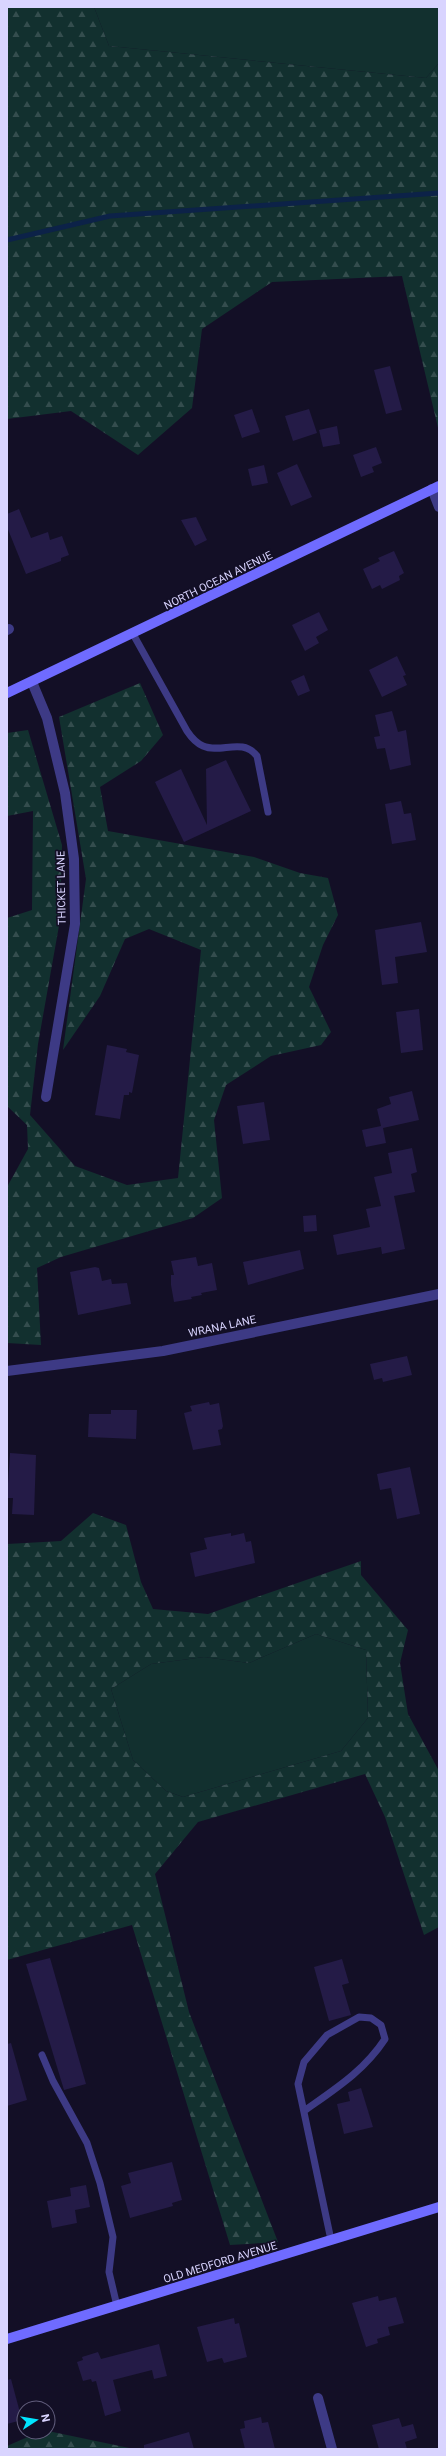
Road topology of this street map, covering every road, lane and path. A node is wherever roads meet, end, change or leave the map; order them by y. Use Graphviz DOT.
graph roads {
  1 [pos="436,488"];
  2 [pos="439,507"];
  3 [pos="134,634"];
  4 [pos="32,682"];
  5 [pos="7,693"];
  6 [pos="268,812"];
  7 [pos="46,1097"];
  8 [pos="439,1294"];
  9 [pos="7,1371"];
  10 [pos="42,2055"];
  11 [pos="304,2111"];
  12 [pos="439,2207"];
  13 [pos="331,2240"];
  14 [pos="118,2306"];
  15 [pos="7,2339"];
  16 [pos="318,2398"];
  17 [pos="332,2449"];
  1 -- 2 [label="street"];
  1 -- 3 [label="main road, NORTH OCEAN AVENUE"];
  3 -- 4 [label="main road, NORTH OCEAN AVENUE"];
  3 -- 6 [label="lane"];
  4 -- 5 [label="main road, NORTH OCEAN AVENUE"];
  4 -- 7 [label="street, THICKET LANE"];
  8 -- 9 [label="street, WRANA LANE"];
  10 -- 14 [label="lane"];
  11 -- 11 [label="lane"];
  11 -- 13 [label="lane"];
  12 -- 13 [label="main road, OLD MEDFORD AVENUE"];
  13 -- 14 [label="main road, OLD MEDFORD AVENUE"];
  14 -- 15 [label="main road, OLD MEDFORD AVENUE"];
  16 -- 17 [label="street"];
}
